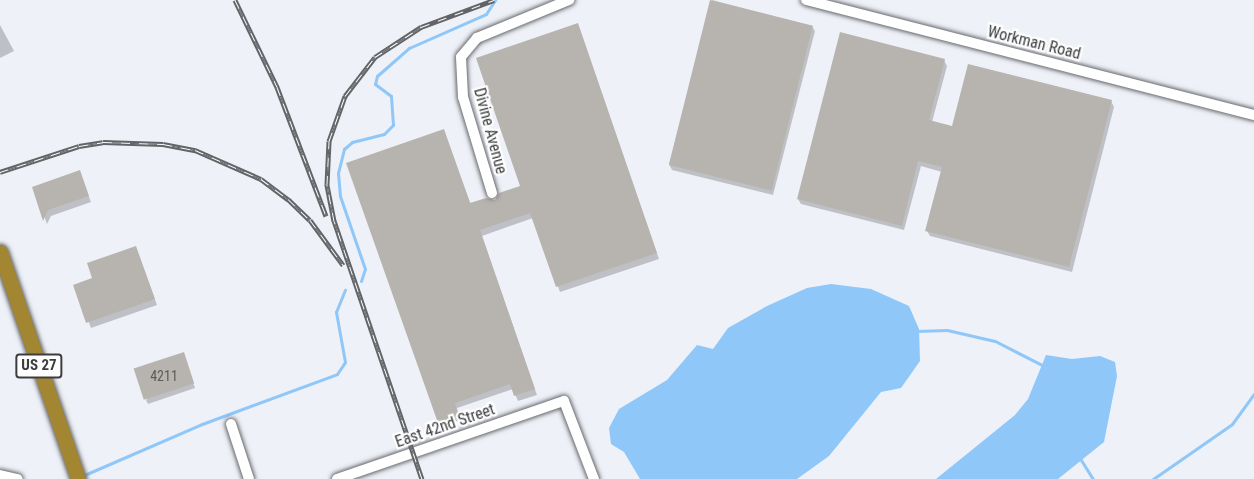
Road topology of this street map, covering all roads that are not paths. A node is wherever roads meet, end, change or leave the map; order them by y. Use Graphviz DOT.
graph roads {
  1 [pos="569,0"];
  2 [pos="806,0"];
  3 [pos="1254,115"];
  4 [pos="492,193"];
  5 [pos="0,252"];
  6 [pos="231,424"];
  7 [pos="0,475"];
  8 [pos="18,479"];
  9 [pos="78,479"];
  10 [pos="249,479"];
  11 [pos="337,479"];
  12 [pos="594,479"];
  1 -- 4 [label="street, Divine Avenue"];
  2 -- 3 [label="street, Workman Road"];
  5 -- 9 [label="highway, US 27"];
  6 -- 10 [label="street"];
  7 -- 8 [label="street"];
  11 -- 12 [label="street, East 42nd Street"];
}
